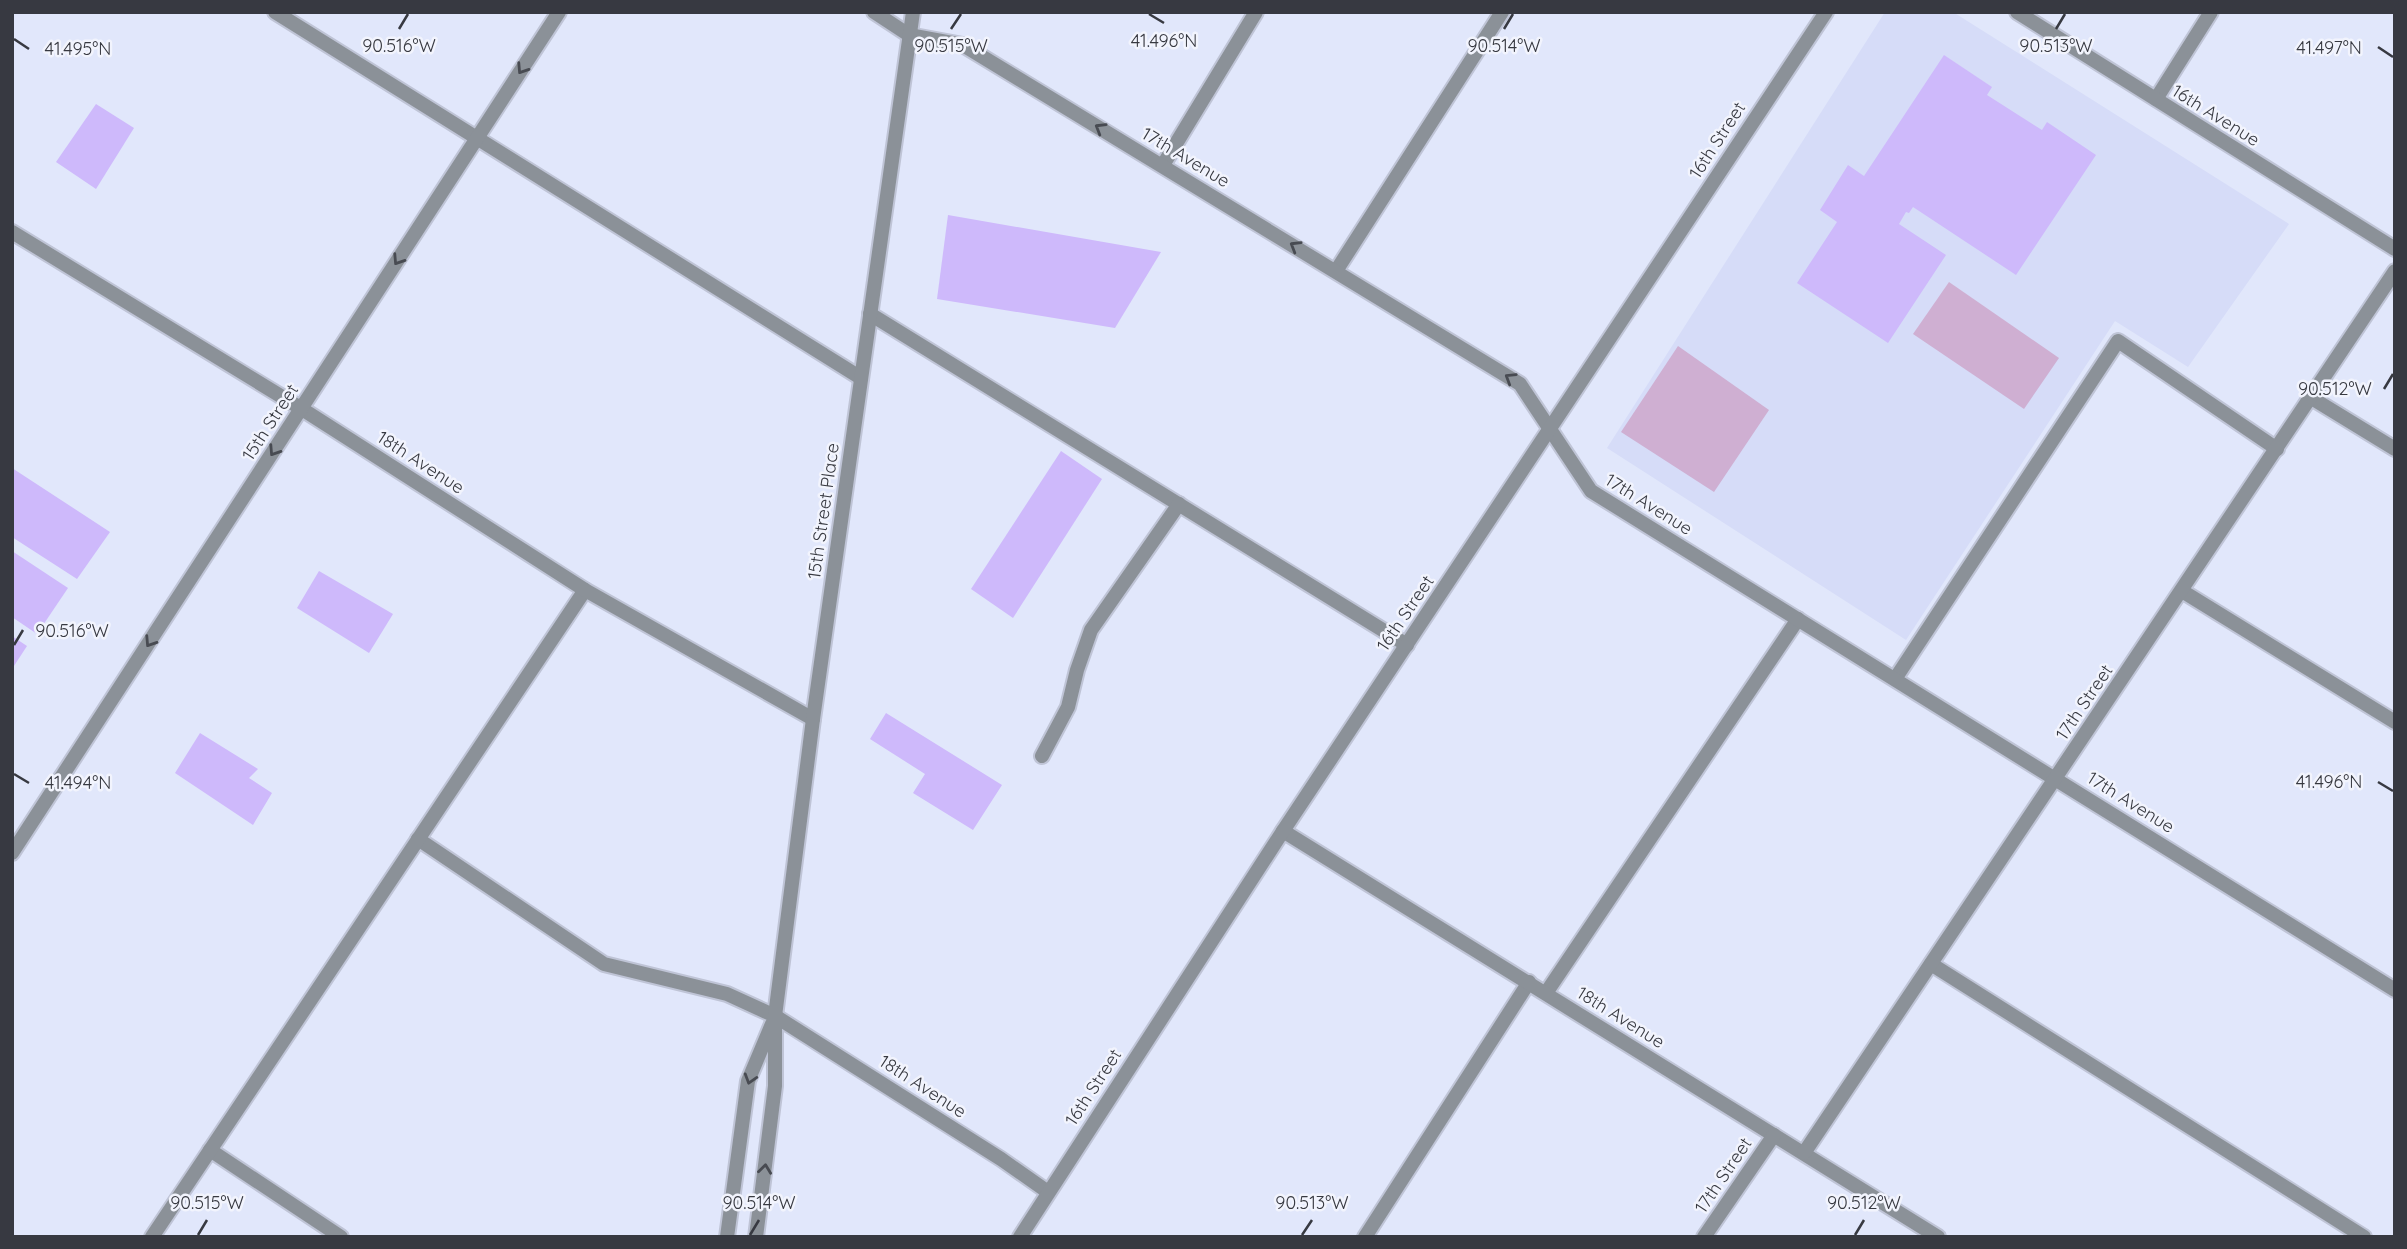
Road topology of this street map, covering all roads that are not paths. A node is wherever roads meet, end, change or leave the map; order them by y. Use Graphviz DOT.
graph roads {
  1 [pos="275,12"];
  2 [pos="559,12"];
  3 [pos="874,12"];
  4 [pos="912,12"];
  5 [pos="1255,12"];
  6 [pos="1502,12"];
  7 [pos="1825,12"];
  8 [pos="2017,12"];
  9 [pos="2211,12"];
  10 [pos="909,35"];
  11 [pos="2156,99"];
  12 [pos="477,138"];
  13 [pos="1163,165"];
  14 [pos="12,232"];
  15 [pos="2395,249"];
  16 [pos="1336,271"];
  17 [pos="2395,271"];
  18 [pos="870,314"];
  19 [pos="861,378"];
  20 [pos="2310,397"];
  21 [pos="302,409"];
  22 [pos="1549,432"];
  23 [pos="2277,449"];
  24 [pos="2395,449"];
  25 [pos="1179,504"];
  26 [pos="585,590"];
  27 [pos="2182,591"];
  28 [pos="1798,619"];
  29 [pos="1407,645"];
  30 [pos="1895,680"];
  31 [pos="813,719"];
  32 [pos="2395,722"];
  33 [pos="1042,756"];
  34 [pos="2056,778"];
  35 [pos="1283,831"];
  36 [pos="418,839"];
  37 [pos="12,853"];
  38 [pos="1931,964"];
  39 [pos="1529,982"];
  40 [pos="2395,989"];
  41 [pos="1546,993"];
  42 [pos="775,1016"];
  43 [pos="1774,1135"];
  44 [pos="210,1150"];
  45 [pos="1804,1153"];
  46 [pos="1048,1192"];
  47 [pos="152,1237"];
  48 [pos="341,1237"];
  49 [pos="727,1237"];
  50 [pos="756,1237"];
  51 [pos="1020,1237"];
  52 [pos="1365,1237"];
  53 [pos="1704,1237"];
  54 [pos="1938,1237"];
  55 [pos="2364,1237"];
  1 -- 12 [label="street"];
  2 -- 12 [label="street, 15th Street, one-way"];
  3 -- 10 [label="street, 17th Avenue"];
  4 -- 10 [label="street, 15th Street Place"];
  5 -- 13 [label="street"];
  6 -- 16 [label="street"];
  7 -- 22 [label="street, 16th Street"];
  8 -- 11 [label="street, 16th Avenue"];
  9 -- 11 [label="street"];
  13 -- 10 [label="street, 17th Avenue, one-way"];
  10 -- 18 [label="street, 15th Street Place"];
  11 -- 15 [label="street, 16th Avenue"];
  12 -- 19 [label="street"];
  12 -- 21 [label="street, 15th Street, one-way"];
  16 -- 13 [label="street, 17th Avenue, one-way"];
  14 -- 21 [label="street, 18th Avenue"];
  22 -- 16 [label="street, 17th Avenue, one-way"];
  17 -- 20 [label="street, 17th Street"];
  18 -- 19 [label="street, 15th Street Place"];
  18 -- 25 [label="street"];
  19 -- 31 [label="street, 15th Street Place"];
  20 -- 23 [label="street, 17th Street"];
  20 -- 24 [label="street"];
  21 -- 26 [label="street, 18th Avenue"];
  21 -- 37 [label="street, 15th Street, one-way"];
  22 -- 28 [label="street, 17th Avenue"];
  22 -- 29 [label="street, 16th Street"];
  23 -- 27 [label="street, 17th Street"];
  23 -- 30 [label="street"];
  25 -- 29 [label="street"];
  25 -- 33 [label="street"];
  26 -- 31 [label="street, 18th Avenue"];
  26 -- 36 [label="street"];
  27 -- 32 [label="street"];
  27 -- 34 [label="street, 17th Street"];
  28 -- 30 [label="street, 17th Avenue"];
  28 -- 41 [label="street"];
  29 -- 35 [label="street, 16th Street"];
  30 -- 34 [label="street, 17th Avenue"];
  31 -- 42 [label="street, 15th Street Place"];
  34 -- 38 [label="street, 17th Street"];
  34 -- 40 [label="street, 17th Avenue"];
  35 -- 39 [label="street, 18th Avenue"];
  35 -- 46 [label="street, 16th Street"];
  36 -- 42 [label="street, 18th Avenue"];
  36 -- 44 [label="street"];
  38 -- 45 [label="street, 17th Street"];
  38 -- 55 [label="street"];
  39 -- 41 [label="street, 18th Avenue"];
  39 -- 52 [label="street"];
  41 -- 43 [label="street, 18th Avenue"];
  42 -- 46 [label="street, 18th Avenue"];
  42 -- 49 [label="street, 15th Street Place, one-way"];
  50 -- 42 [label="street, 15th Street Place, one-way"];
  43 -- 45 [label="street, 18th Avenue"];
  43 -- 53 [label="street, 17th Street"];
  44 -- 47 [label="street"];
  44 -- 48 [label="street"];
  45 -- 54 [label="street, 18th Avenue"];
  46 -- 51 [label="street, 16th Street"];
}
